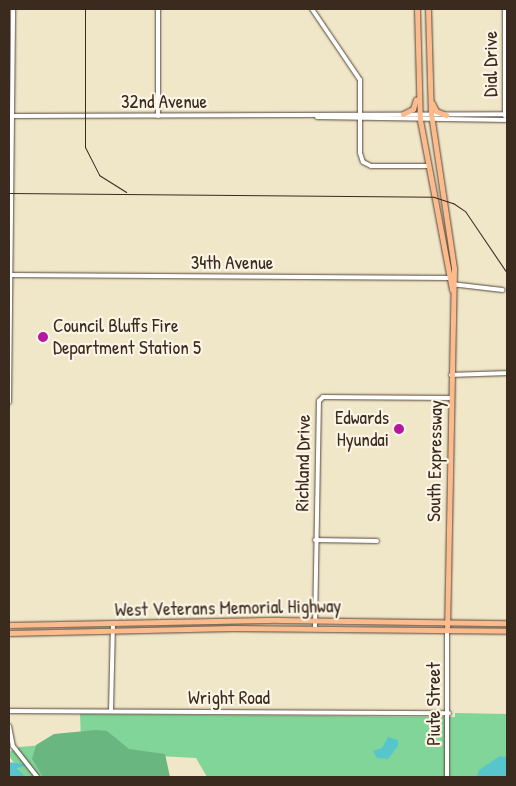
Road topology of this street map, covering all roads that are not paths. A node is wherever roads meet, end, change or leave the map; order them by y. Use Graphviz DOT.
graph roads {
  1 [pos="13,9"];
  2 [pos="158,9"];
  3 [pos="312,9"];
  4 [pos="417,9"];
  5 [pos="428,9"];
  6 [pos="505,9"];
  7 [pos="11,42"];
  8 [pos="418,89"];
  9 [pos="429,95"];
  10 [pos="362,114"];
  11 [pos="403,114"];
  12 [pos="431,114"];
  13 [pos="506,114"];
  14 [pos="446,115"];
  15 [pos="12,116"];
  16 [pos="158,116"];
  17 [pos="315,116"];
  18 [pos="420,117"];
  19 [pos="362,119"];
  20 [pos="506,120"];
  21 [pos="432,121"];
  22 [pos="428,166"];
  23 [pos="10,276"];
  24 [pos="452,281"];
  25 [pos="504,290"];
  26 [pos="9,365"];
  27 [pos="507,373"];
  28 [pos="451,375"];
  29 [pos="451,398"];
  30 [pos="9,402"];
  31 [pos="316,540"];
  32 [pos="378,541"];
  33 [pos="315,620"];
  34 [pos="447,622"];
  35 [pos="507,623"];
  36 [pos="9,625"];
  37 [pos="113,625"];
  38 [pos="315,628"];
  39 [pos="447,630"];
  40 [pos="507,631"];
  41 [pos="113,632"];
  42 [pos="9,633"];
  43 [pos="9,711"];
  44 [pos="111,711"];
  45 [pos="449,714"];
  46 [pos="9,726"];
  47 [pos="10,745"];
  48 [pos="37,777"];
  49 [pos="447,777"];
  1 -- 7 [label="street"];
  2 -- 16 [label="street"];
  3 -- 10 [label="street"];
  4 -- 8 [label="main road, South Expressway"];
  5 -- 9 [label="main road, South Expressway"];
  6 -- 13 [label="street, Dial Drive"];
  7 -- 15 [label="street"];
  8 -- 11 [label="main road"];
  8 -- 18 [label="main road, South Expressway"];
  9 -- 12 [label="main road, South Expressway"];
  9 -- 14 [label="main road"];
  10 -- 11 [label="street, 32nd Avenue"];
  10 -- 17 [label="street, 32nd Avenue"];
  10 -- 19 [label="street"];
  11 -- 18 [label="street, 32nd Avenue"];
  12 -- 14 [label="street, 32nd Avenue"];
  12 -- 18 [label="street, 32nd Avenue"];
  12 -- 21 [label="main road, South Expressway"];
  13 -- 14 [label="street, 32nd Avenue"];
  13 -- 20 [label="street, Dial Drive"];
  15 -- 16 [label="street, 32nd Avenue"];
  15 -- 23 [label="street"];
  16 -- 17 [label="street, 32nd Avenue"];
  17 -- 19 [label="street, 32nd Avenue"];
  18 -- 19 [label="street, 32nd Avenue"];
  18 -- 21 [label="street, 32nd Avenue"];
  18 -- 22 [label="main road, South Expressway"];
  19 -- 22 [label="street"];
  20 -- 21 [label="street, 32nd Avenue"];
  21 -- 24 [label="main road, South Expressway"];
  22 -- 24 [label="main road, South Expressway"];
  23 -- 24 [label="street, 34th Avenue"];
  23 -- 26 [label="street"];
  24 -- 25 [label="street, 34th Avenue"];
  24 -- 28 [label="main road, South Expressway"];
  26 -- 30 [label="street"];
  27 -- 28 [label="street"];
  28 -- 29 [label="main road, South Expressway"];
  29 -- 31 [label="street, Richland Drive"];
  29 -- 34 [label="main road, South Expressway"];
  31 -- 32 [label="street"];
  31 -- 33 [label="street, Richland Drive"];
  33 -- 34 [label="main road, West Veterans Memorial Highway"];
  33 -- 37 [label="main road, West Veterans Memorial Highway"];
  33 -- 38 [label="street, Richland Drive"];
  34 -- 35 [label="main road, West Veterans Memorial Highway"];
  34 -- 39 [label="main road, South Expressway"];
  36 -- 37 [label="main road, West Veterans Memorial Highway"];
  37 -- 41 [label="street"];
  38 -- 39 [label="main road, West Veterans Memorial Highway"];
  38 -- 41 [label="main road, West Veterans Memorial Highway"];
  39 -- 40 [label="main road, West Veterans Memorial Highway"];
  39 -- 45 [label="street, Piute Street"];
  41 -- 42 [label="main road, West Veterans Memorial Highway"];
  41 -- 44 [label="street"];
  43 -- 44 [label="street, Wright Road"];
  44 -- 45 [label="street, Wright Road"];
  45 -- 49 [label="street, Piute Street"];
  46 -- 47 [label="street"];
  47 -- 48 [label="street"];
}
